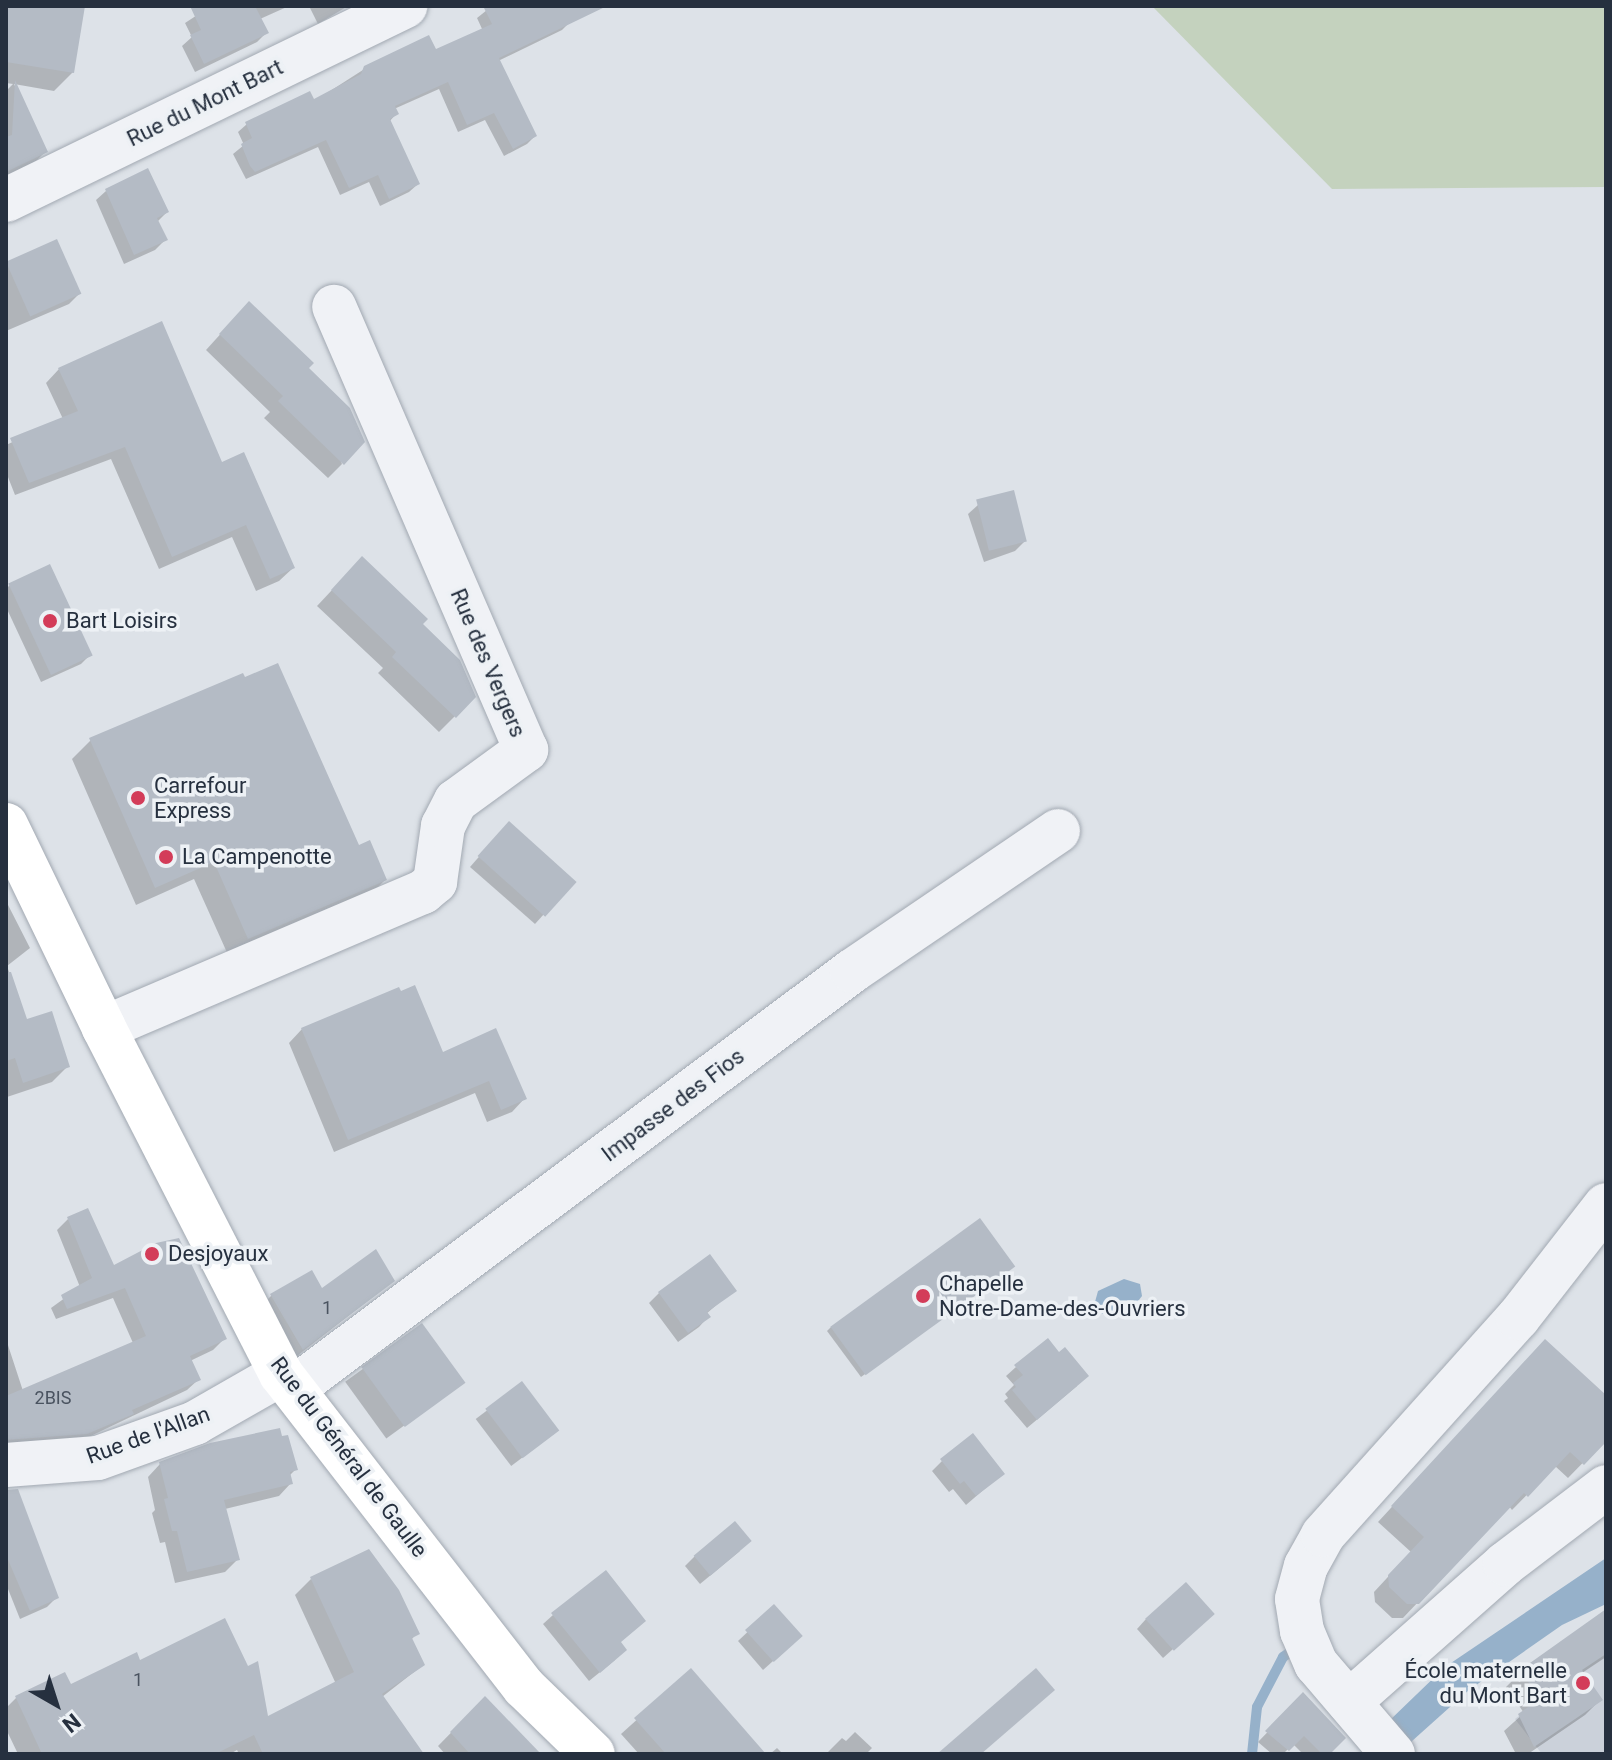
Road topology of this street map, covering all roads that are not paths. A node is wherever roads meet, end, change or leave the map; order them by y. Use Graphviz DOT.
graph roads {
  1 [pos="405,6"];
  2 [pos="6,200"];
  3 [pos="334,307"];
  4 [pos="6,825"];
  5 [pos="1058,831"];
  6 [pos="104,1028"];
  7 [pos="1606,1205"];
  8 [pos="288,1381"];
  9 [pos="6,1465"];
  10 [pos="1606,1487"];
  11 [pos="1370,1727"];
  12 [pos="593,1754"];
  1 -- 2 [label="street, Rue du Mont Bart"];
  3 -- 6 [label="street, Rue des Vergers"];
  4 -- 6 [label="main road, Rue du Général de Gaulle"];
  5 -- 8 [label="street, Impasse des Fios"];
  6 -- 8 [label="main road, Rue du Général de Gaulle"];
  7 -- 11 [label="street"];
  8 -- 9 [label="street, Rue de l'Allan"];
  8 -- 12 [label="main road, Rue du Général de Gaulle"];
  10 -- 11 [label="street"];
}
